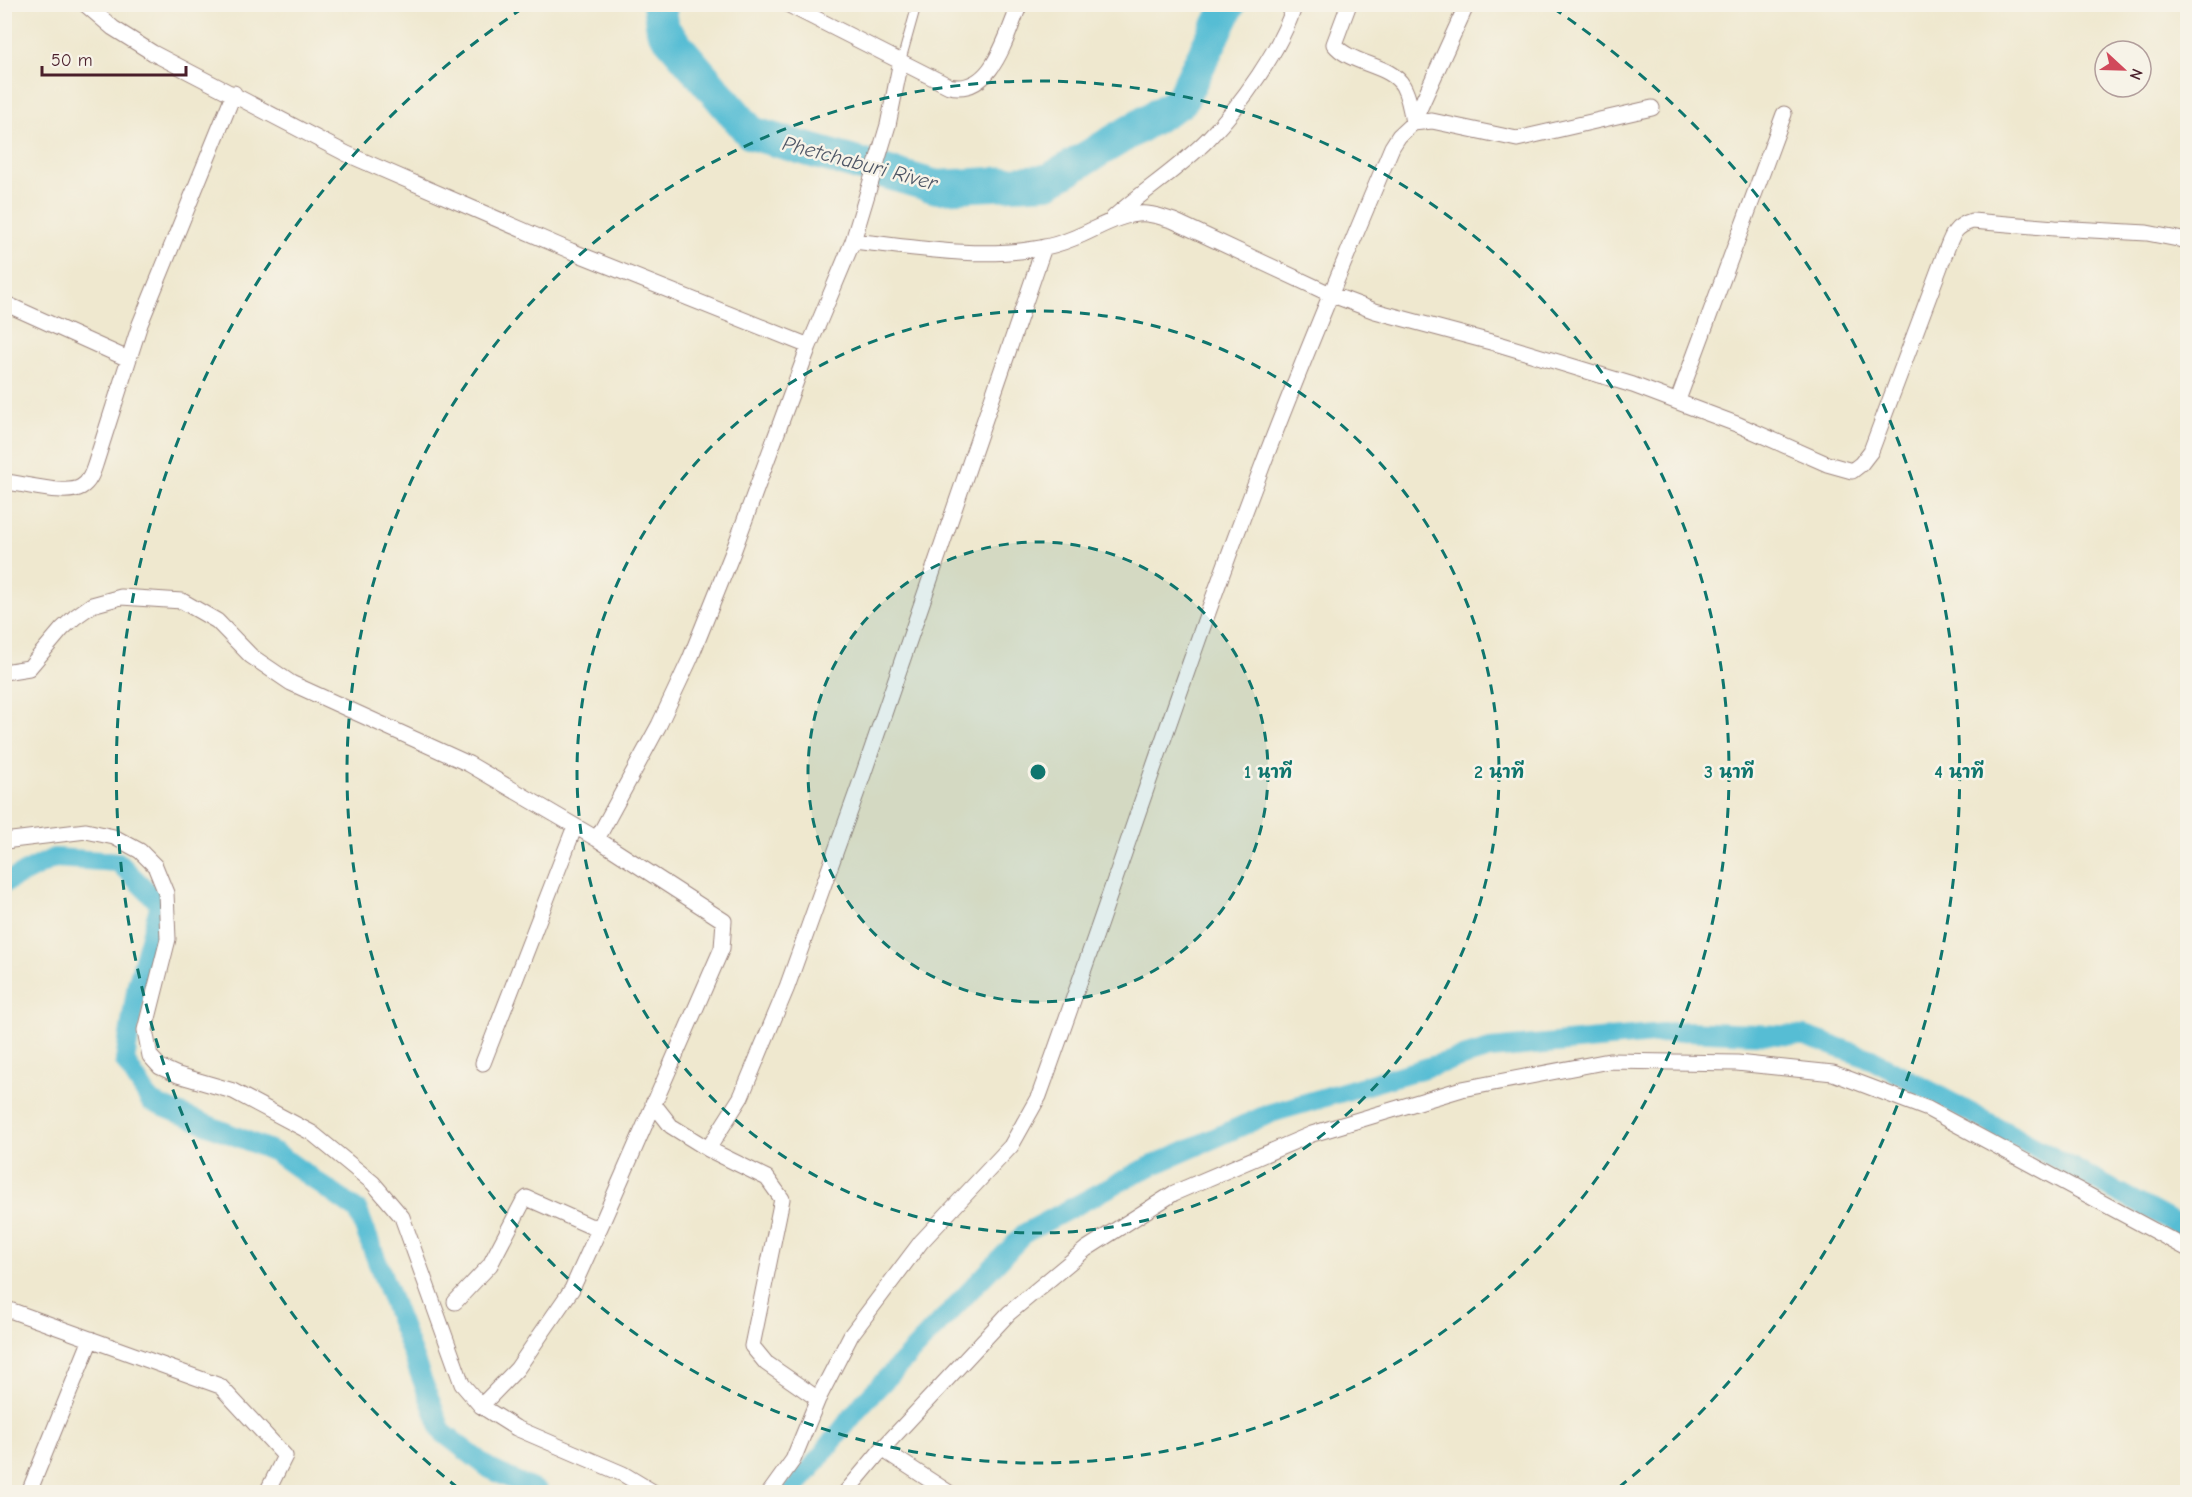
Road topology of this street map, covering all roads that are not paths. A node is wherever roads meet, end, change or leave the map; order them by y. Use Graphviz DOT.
graph roads {
  1 [pos="85,4"];
  2 [pos="787,4"];
  3 [pos="917,4"];
  4 [pos="1020,4"];
  5 [pos="1295,4"];
  6 [pos="1349,4"];
  7 [pos="1467,4"];
  8 [pos="901,62"];
  9 [pos="234,93"];
  10 [pos="1652,108"];
  11 [pos="1784,114"];
  12 [pos="1413,123"];
  13 [pos="1109,222"];
  14 [pos="853,241"];
  15 [pos="2187,242"];
  16 [pos="1044,247"];
  17 [pos="1330,294"];
  18 [pos="4,303"];
  19 [pos="809,346"];
  20 [pos="128,359"];
  21 [pos="1678,400"];
  22 [pos="4,482"];
  23 [pos="4,672"];
  24 [pos="575,826"];
  25 [pos="597,839"];
  26 [pos="4,842"];
  27 [pos="483,1063"];
  28 [pos="653,1103"];
  29 [pos="708,1149"];
  30 [pos="602,1223"];
  31 [pos="2187,1248"];
  32 [pos="455,1302"];
  33 [pos="4,1308"];
  34 [pos="90,1339"];
  35 [pos="818,1399"];
  36 [pos="481,1406"];
  37 [pos="882,1449"];
  38 [pos="30,1492"];
  39 [pos="267,1492"];
  40 [pos="653,1492"];
  41 [pos="770,1492"];
  42 [pos="846,1492"];
  43 [pos="948,1492"];
  1 -- 9 [label="street"];
  2 -- 8 [label="street"];
  3 -- 8 [label="lane"];
  4 -- 8 [label="street"];
  5 -- 13 [label="street"];
  6 -- 12 [label="street"];
  7 -- 12 [label="street"];
  8 -- 14 [label="street"];
  9 -- 19 [label="street"];
  9 -- 20 [label="street"];
  10 -- 12 [label="street"];
  11 -- 21 [label="street"];
  12 -- 17 [label="street"];
  13 -- 16 [label="street"];
  13 -- 17 [label="street"];
  14 -- 16 [label="street"];
  14 -- 19 [label="street"];
  15 -- 21 [label="street"];
  16 -- 29 [label="street"];
  17 -- 21 [label="street"];
  17 -- 35 [label="street"];
  18 -- 20 [label="street"];
  19 -- 25 [label="street"];
  20 -- 22 [label="street"];
  23 -- 24 [label="street"];
  24 -- 25 [label="street"];
  24 -- 27 [label="street"];
  25 -- 28 [label="street"];
  26 -- 36 [label="street"];
  28 -- 29 [label="street"];
  28 -- 30 [label="street"];
  29 -- 35 [label="street"];
  30 -- 32 [label="street"];
  30 -- 36 [label="street"];
  31 -- 37 [label="street"];
  33 -- 34 [label="street"];
  34 -- 38 [label="street"];
  34 -- 39 [label="street"];
  35 -- 41 [label="street"];
  36 -- 40 [label="street"];
  37 -- 42 [label="street"];
  37 -- 43 [label="street"];
}
